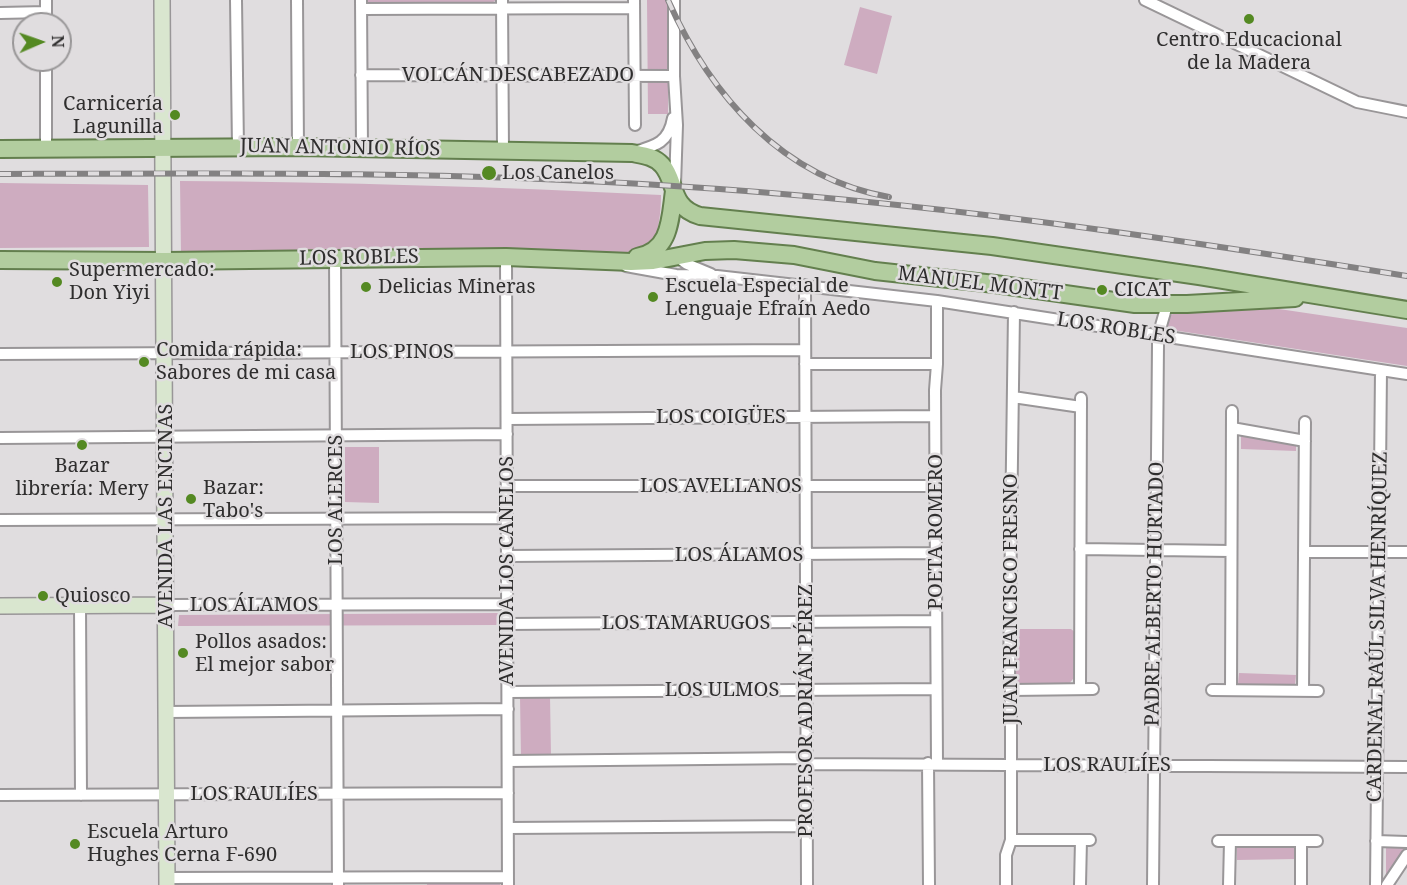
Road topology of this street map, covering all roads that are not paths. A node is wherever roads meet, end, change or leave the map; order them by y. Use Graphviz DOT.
graph roads {
  1 [pos="46,0"];
  2 [pos="162,0"];
  3 [pos="236,0"];
  4 [pos="297,0"];
  5 [pos="674,0"];
  6 [pos="1145,0"];
  7 [pos="502,4"];
  8 [pos="567,4"];
  9 [pos="634,4"];
  10 [pos="361,5"];
  11 [pos="46,12"];
  12 [pos="46,72"];
  13 [pos="635,74"];
  14 [pos="361,75"];
  15 [pos="502,75"];
  16 [pos="674,75"];
  17 [pos="675,103"];
  18 [pos="1407,112"];
  19 [pos="635,125"];
  20 [pos="164,147"];
  21 [pos="238,147"];
  22 [pos="298,147"];
  23 [pos="362,147"];
  24 [pos="0,148"];
  25 [pos="46,148"];
  26 [pos="502,150"];
  27 [pos="632,153"];
  28 [pos="671,184"];
  29 [pos="667,230"];
  30 [pos="676,256"];
  31 [pos="506,257"];
  32 [pos="335,258"];
  33 [pos="0,260"];
  34 [pos="603,260"];
  35 [pos="165,261"];
  36 [pos="717,276"];
  37 [pos="805,285"];
  38 [pos="1323,296"];
  39 [pos="937,301"];
  40 [pos="1167,305"];
  41 [pos="1407,309"];
  42 [pos="1014,312"];
  43 [pos="1158,336"];
  44 [pos="804,350"];
  45 [pos="506,351"];
  46 [pos="336,352"];
  47 [pos="165,353"];
  48 [pos="0,354"];
  49 [pos="805,364"];
  50 [pos="937,364"];
  51 [pos="1381,370"];
  52 [pos="1407,374"];
  53 [pos="1013,397"];
  54 [pos="1232,411"];
  55 [pos="935,416"];
  56 [pos="805,417"];
  57 [pos="507,419"];
  58 [pos="1305,422"];
  59 [pos="1232,428"];
  60 [pos="336,435"];
  61 [pos="507,435"];
  62 [pos="166,437"];
  63 [pos="0,438"];
  64 [pos="1305,441"];
  65 [pos="507,486"];
  66 [pos="805,486"];
  67 [pos="935,486"];
  68 [pos="336,518"];
  69 [pos="507,518"];
  70 [pos="166,519"];
  71 [pos="0,520"];
  72 [pos="1080,549"];
  73 [pos="1156,550"];
  74 [pos="1231,551"];
  75 [pos="1304,552"];
  76 [pos="1379,552"];
  77 [pos="1407,552"];
  78 [pos="936,553"];
  79 [pos="805,554"];
  80 [pos="507,556"];
  81 [pos="337,604"];
  82 [pos="507,604"];
  83 [pos="80,605"];
  84 [pos="166,605"];
  85 [pos="0,606"];
  86 [pos="936,621"];
  87 [pos="806,622"];
  88 [pos="507,624"];
  89 [pos="936,689"];
  90 [pos="1080,689"];
  91 [pos="1093,689"];
  92 [pos="806,690"];
  93 [pos="1011,690"];
  94 [pos="1212,690"];
  95 [pos="1231,690"];
  96 [pos="1303,691"];
  97 [pos="1318,691"];
  98 [pos="508,692"];
  99 [pos="508,709"];
  100 [pos="337,711"];
  101 [pos="166,712"];
  102 [pos="508,761"];
  103 [pos="806,761"];
  104 [pos="933,764"];
  105 [pos="1011,764"];
  106 [pos="1154,765"];
  107 [pos="1377,767"];
  108 [pos="1407,767"];
  109 [pos="338,794"];
  110 [pos="508,794"];
  111 [pos="0,795"];
  112 [pos="81,795"];
  113 [pos="167,795"];
  114 [pos="807,826"];
  115 [pos="508,828"];
  116 [pos="1011,840"];
  117 [pos="1317,840"];
  118 [pos="1230,841"];
  119 [pos="1301,841"];
  120 [pos="1376,841"];
  121 [pos="1218,842"];
  122 [pos="1407,842"];
  123 [pos="1407,855"];
  124 [pos="338,881"];
  125 [pos="508,881"];
  126 [pos="167,882"];
  127 [pos="807,885"];
  128 [pos="929,885"];
  129 [pos="1006,885"];
  130 [pos="1080,885"];
  131 [pos="1153,885"];
  132 [pos="1229,885"];
  133 [pos="1301,885"];
  134 [pos="1376,885"];
  135 [pos="1387,885"];
  1 -- 11 [label="street"];
  2 -- 20 [label="street, AVENIDA LAS ENCINAS"];
  3 -- 21 [label="street"];
  4 -- 22 [label="street"];
  5 -- 16 [label="street"];
  6 -- 18 [label="street"];
  7 -- 8 [label="street"];
  7 -- 10 [label="street"];
  7 -- 15 [label="street"];
  8 -- 9 [label="street"];
  9 -- 13 [label="street"];
  10 -- 14 [label="street"];
  12 -- 25 [label="street"];
  13 -- 15 [label="street, VOLCÁN DESCABEZADO"];
  13 -- 16 [label="street, VOLCÁN DESCABEZADO"];
  13 -- 19 [label="street"];
  14 -- 15 [label="street, VOLCÁN DESCABEZADO"];
  14 -- 23 [label="street"];
  15 -- 26 [label="street"];
  16 -- 17 [label="street"];
  17 -- 27 [label="street"];
  17 -- 28 [label="street"];
  20 -- 21 [label="main road, JUAN ANTONIO RÍOS"];
  20 -- 25 [label="main road, JUAN ANTONIO RÍOS"];
  20 -- 35 [label="street, AVENIDA LAS ENCINAS"];
  21 -- 22 [label="main road, JUAN ANTONIO RÍOS"];
  22 -- 23 [label="main road, JUAN ANTONIO RÍOS"];
  23 -- 26 [label="main road, JUAN ANTONIO RÍOS"];
  24 -- 25 [label="main road, JUAN ANTONIO RÍOS"];
  26 -- 27 [label="main road, JUAN ANTONIO RÍOS"];
  27 -- 28 [label="main road, JUAN ANTONIO RÍOS"];
  28 -- 29 [label="main road"];
  28 -- 38 [label="main road, MANUEL MONTT"];
  29 -- 30 [label="main road"];
  29 -- 34 [label="main road"];
  30 -- 34 [label="main road, MANUEL MONTT"];
  30 -- 36 [label="street, LOS ROBLES"];
  30 -- 40 [label="main road, MANUEL MONTT"];
  31 -- 32 [label="main road, LOS ROBLES"];
  31 -- 34 [label="main road, LOS ROBLES"];
  31 -- 45 [label="street, AVENIDA LOS CANELOS"];
  32 -- 35 [label="main road, LOS ROBLES"];
  32 -- 46 [label="street, LOS ALERCES"];
  33 -- 35 [label="main road, LOS ROBLES"];
  34 -- 36 [label="street, LOS ROBLES"];
  35 -- 47 [label="street, AVENIDA LAS ENCINAS"];
  36 -- 37 [label="street, LOS ROBLES"];
  37 -- 39 [label="street, LOS ROBLES"];
  37 -- 44 [label="street, PROFESOR ADRIÁN PÉREZ"];
  38 -- 40 [label="main road, MANUEL MONTT"];
  38 -- 41 [label="main road, MANUEL MONTT"];
  39 -- 42 [label="street, LOS ROBLES"];
  39 -- 50 [label="street, POETA ROMERO"];
  40 -- 43 [label="street, PADRE ALBERTO HURTADO"];
  42 -- 43 [label="street, LOS ROBLES"];
  42 -- 53 [label="street, JUAN FRANCISCO FRESNO"];
  43 -- 51 [label="street, LOS ROBLES"];
  43 -- 73 [label="street, PADRE ALBERTO HURTADO"];
  44 -- 45 [label="street, LOS PINOS"];
  44 -- 49 [label="street, PROFESOR ADRIÁN PÉREZ"];
  45 -- 46 [label="street, LOS PINOS"];
  45 -- 57 [label="street, AVENIDA LOS CANELOS"];
  46 -- 47 [label="street, LOS PINOS"];
  46 -- 60 [label="street, LOS ALERCES"];
  47 -- 48 [label="street, LOS PINOS"];
  47 -- 62 [label="street, AVENIDA LAS ENCINAS"];
  49 -- 50 [label="street"];
  49 -- 56 [label="street, PROFESOR ADRIÁN PÉREZ"];
  50 -- 55 [label="street, POETA ROMERO"];
  51 -- 52 [label="street, LOS ROBLES"];
  51 -- 76 [label="street, CARDENAL RAÚL SILVA HENRÍQUEZ"];
  53 -- 72 [label="street"];
  53 -- 93 [label="street, JUAN FRANCISCO FRESNO"];
  54 -- 59 [label="street"];
  55 -- 56 [label="street, LOS COIGÜES"];
  55 -- 67 [label="street, POETA ROMERO"];
  56 -- 57 [label="street, LOS COIGÜES"];
  56 -- 66 [label="street, PROFESOR ADRIÁN PÉREZ"];
  57 -- 61 [label="street, AVENIDA LOS CANELOS"];
  58 -- 64 [label="street"];
  59 -- 64 [label="street"];
  59 -- 74 [label="street"];
  60 -- 61 [label="street"];
  60 -- 62 [label="street"];
  60 -- 68 [label="street, LOS ALERCES"];
  61 -- 65 [label="street, AVENIDA LOS CANELOS"];
  62 -- 63 [label="street"];
  62 -- 70 [label="street, AVENIDA LAS ENCINAS"];
  64 -- 75 [label="street"];
  65 -- 66 [label="street, LOS AVELLANOS"];
  65 -- 69 [label="street, AVENIDA LOS CANELOS"];
  66 -- 67 [label="street, LOS AVELLANOS"];
  66 -- 79 [label="street, PROFESOR ADRIÁN PÉREZ"];
  67 -- 78 [label="street, POETA ROMERO"];
  68 -- 69 [label="street"];
  68 -- 70 [label="street"];
  68 -- 81 [label="street, LOS ALERCES"];
  69 -- 80 [label="street, AVENIDA LOS CANELOS"];
  70 -- 71 [label="street"];
  70 -- 84 [label="street, AVENIDA LAS ENCINAS"];
  72 -- 73 [label="street"];
  72 -- 90 [label="street"];
  73 -- 74 [label="street"];
  73 -- 106 [label="street, PADRE ALBERTO HURTADO"];
  74 -- 95 [label="street"];
  75 -- 76 [label="street"];
  75 -- 96 [label="street"];
  76 -- 77 [label="street"];
  76 -- 107 [label="street, CARDENAL RAÚL SILVA HENRÍQUEZ"];
  78 -- 79 [label="street, LOS ÁLAMOS"];
  78 -- 86 [label="street, POETA ROMERO"];
  79 -- 80 [label="street, LOS ÁLAMOS"];
  79 -- 87 [label="street, PROFESOR ADRIÁN PÉREZ"];
  80 -- 82 [label="street, AVENIDA LOS CANELOS"];
  81 -- 82 [label="street, LOS ÁLAMOS"];
  81 -- 84 [label="street, LOS ÁLAMOS"];
  81 -- 100 [label="street, LOS ALERCES"];
  82 -- 88 [label="street, AVENIDA LOS CANELOS"];
  83 -- 84 [label="street, LOS ÁLAMOS"];
  83 -- 85 [label="street, LOS ÁLAMOS"];
  83 -- 112 [label="street"];
  84 -- 101 [label="street, AVENIDA LAS ENCINAS"];
  86 -- 87 [label="street, LOS TAMARUGOS"];
  86 -- 89 [label="street, POETA ROMERO"];
  87 -- 88 [label="street, LOS TAMARUGOS"];
  87 -- 92 [label="street, PROFESOR ADRIÁN PÉREZ"];
  88 -- 98 [label="street, AVENIDA LOS CANELOS"];
  89 -- 92 [label="street, LOS ULMOS"];
  89 -- 104 [label="street, POETA ROMERO"];
  90 -- 91 [label="street"];
  90 -- 93 [label="street"];
  92 -- 98 [label="street, LOS ULMOS"];
  92 -- 103 [label="street, PROFESOR ADRIÁN PÉREZ"];
  93 -- 105 [label="street, JUAN FRANCISCO FRESNO"];
  94 -- 95 [label="street"];
  95 -- 96 [label="street"];
  96 -- 97 [label="street"];
  98 -- 99 [label="street, AVENIDA LOS CANELOS"];
  99 -- 100 [label="street"];
  99 -- 102 [label="street, AVENIDA LOS CANELOS"];
  100 -- 101 [label="street"];
  100 -- 109 [label="street, LOS ALERCES"];
  101 -- 113 [label="street, AVENIDA LAS ENCINAS"];
  102 -- 103 [label="street, LOS RAULÍES"];
  102 -- 110 [label="street, AVENIDA LOS CANELOS"];
  103 -- 104 [label="street, LOS RAULÍES"];
  103 -- 114 [label="street, PROFESOR ADRIÁN PÉREZ"];
  104 -- 105 [label="street, LOS RAULÍES"];
  104 -- 128 [label="street, POETA ROMERO"];
  105 -- 106 [label="street, LOS RAULÍES"];
  105 -- 116 [label="street, JUAN FRANCISCO FRESNO"];
  106 -- 107 [label="street, LOS RAULÍES"];
  106 -- 131 [label="street, PADRE ALBERTO HURTADO"];
  107 -- 108 [label="street, LOS RAULÍES"];
  107 -- 120 [label="street, CARDENAL RAÚL SILVA HENRÍQUEZ"];
  109 -- 110 [label="street, LOS RAULÍES"];
  109 -- 113 [label="street, LOS RAULÍES"];
  109 -- 124 [label="street, LOS ALERCES"];
  110 -- 115 [label="street, AVENIDA LOS CANELOS"];
  111 -- 112 [label="street, LOS RAULÍES"];
  112 -- 113 [label="street, LOS RAULÍES"];
  113 -- 126 [label="street, AVENIDA LAS ENCINAS"];
  114 -- 115 [label="street"];
  114 -- 127 [label="street, PROFESOR ADRIÁN PÉREZ"];
  115 -- 125 [label="street, AVENIDA LOS CANELOS"];
  116 -- 129 [label="street, JUAN FRANCISCO FRESNO"];
  116 -- 130 [label="street"];
  117 -- 119 [label="street"];
  118 -- 119 [label="street"];
  118 -- 121 [label="street"];
  118 -- 132 [label="street"];
  119 -- 133 [label="street"];
  120 -- 122 [label="street"];
  120 -- 134 [label="street, CARDENAL RAÚL SILVA HENRÍQUEZ"];
  123 -- 135 [label="street"];
  124 -- 125 [label="street"];
  124 -- 126 [label="street"];
}
